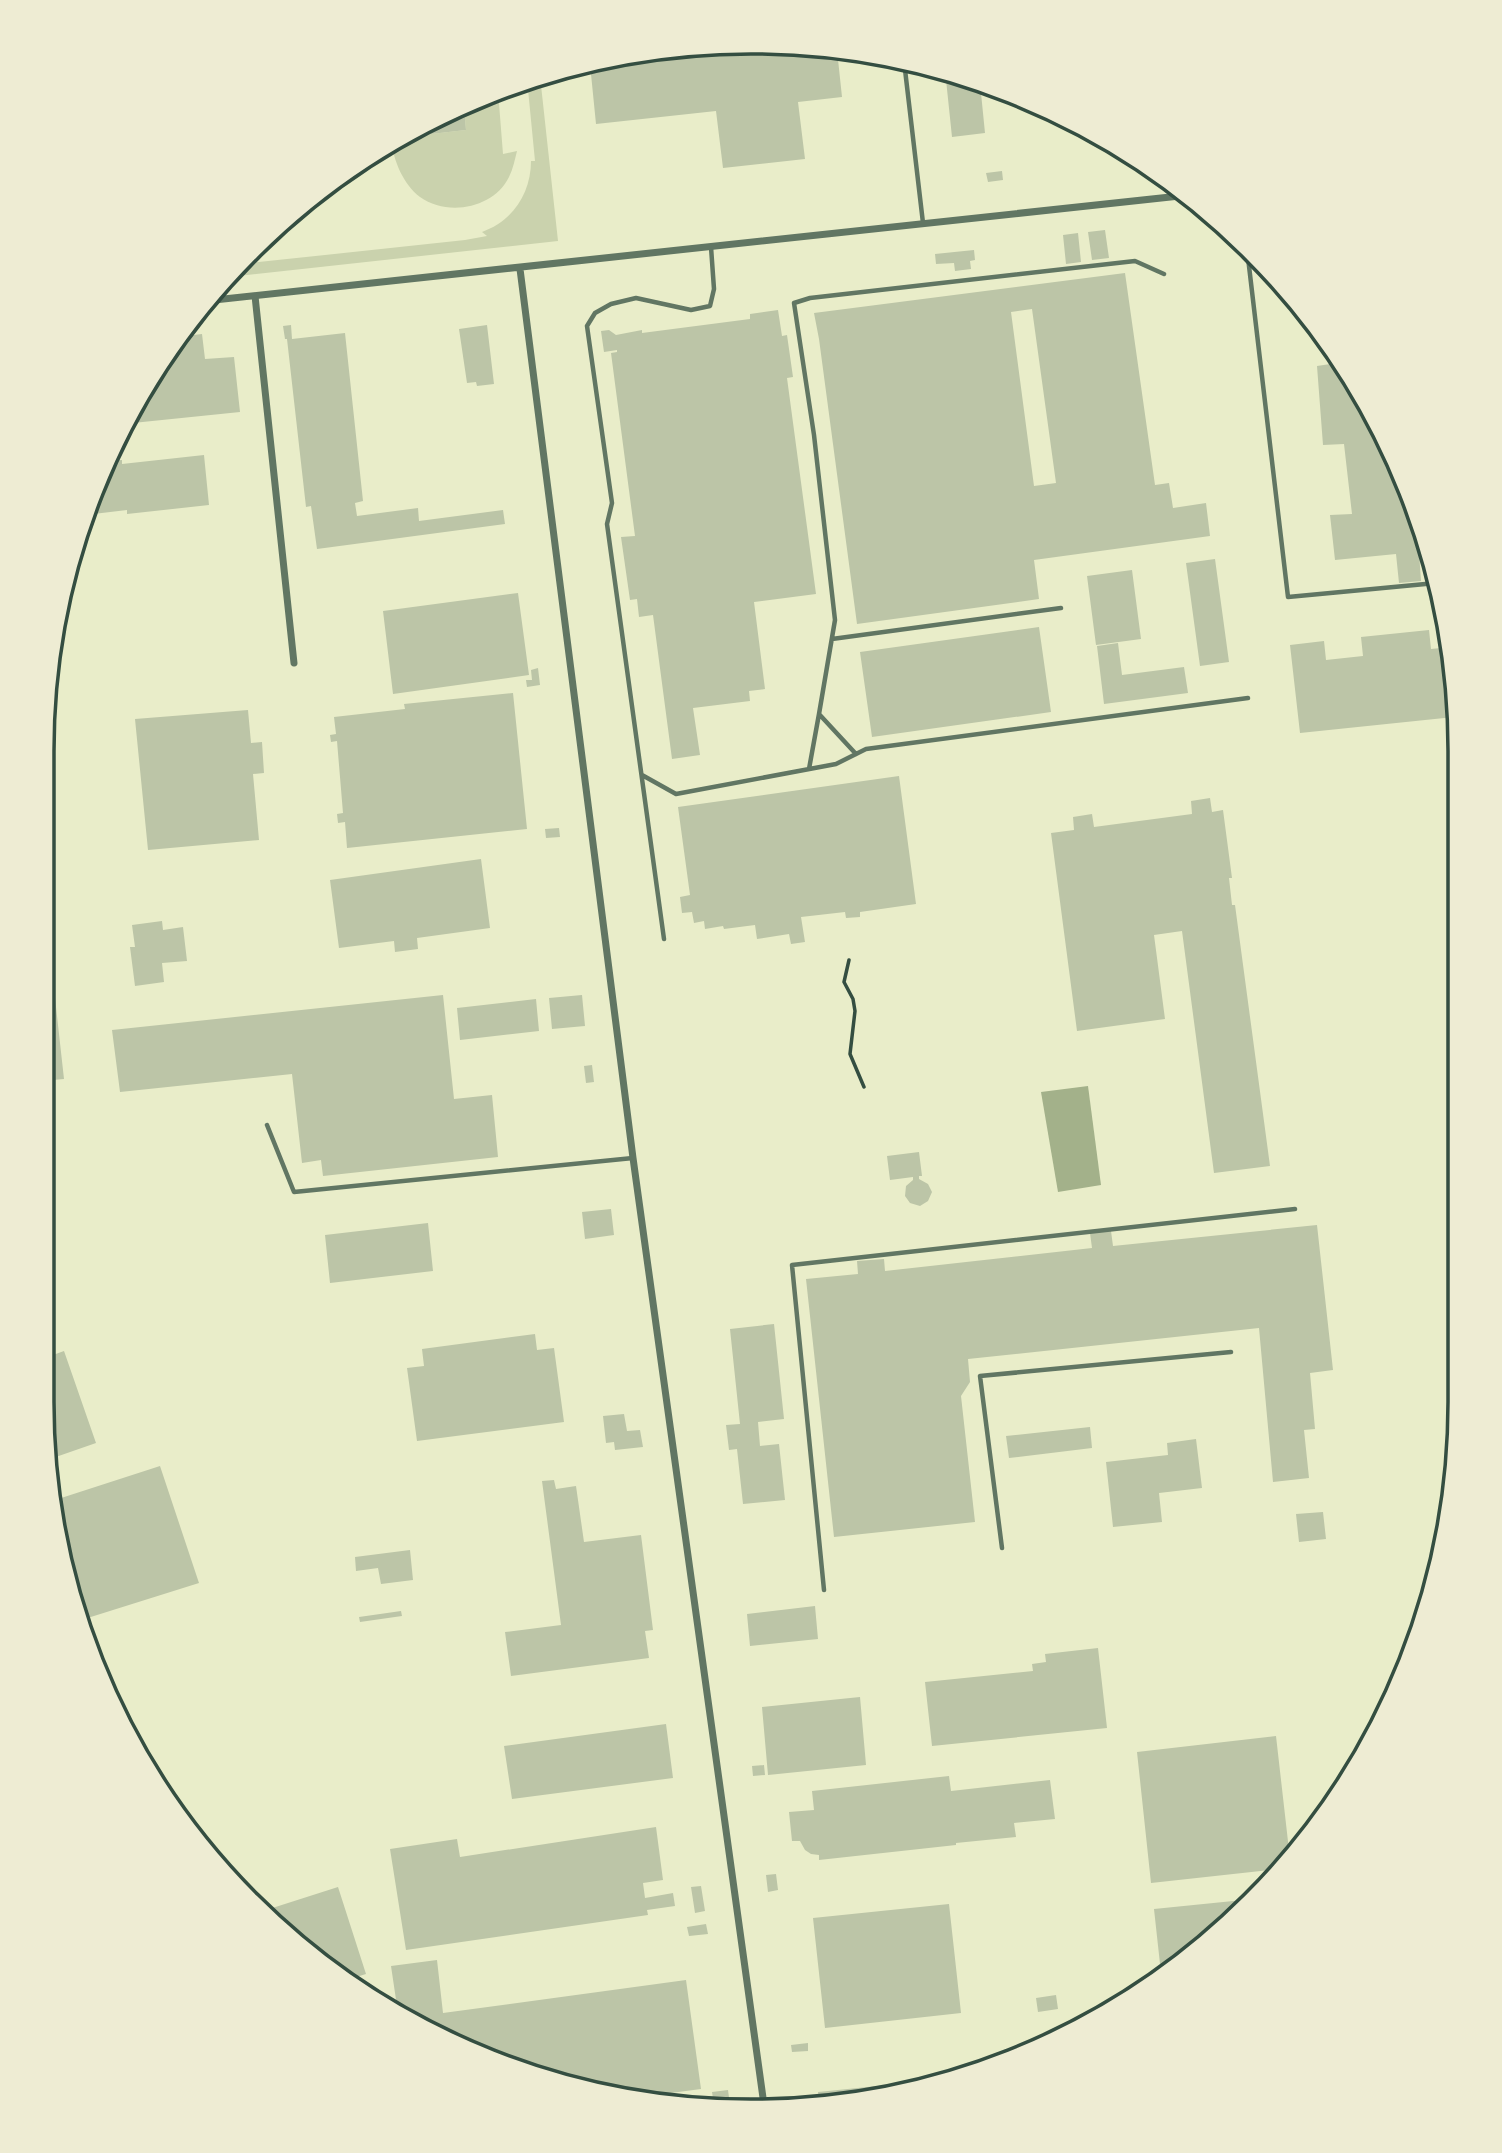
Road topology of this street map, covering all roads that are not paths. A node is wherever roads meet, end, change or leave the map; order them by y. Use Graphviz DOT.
graph roads {
  1 [pos="905,72"];
  2 [pos="1173,197"];
  3 [pos="923,224"];
  4 [pos="711,247"];
  5 [pos="1249,263"];
  6 [pos="520,269"];
  7 [pos="1164,274"];
  8 [pos="255,296"];
  9 [pos="221,299"];
  10 [pos="1427,584"];
  11 [pos="1061,608"];
  12 [pos="832,639"];
  13 [pos="294,663"];
  14 [pos="1248,698"];
  15 [pos="819,714"];
  16 [pos="856,754"];
  17 [pos="809,769"];
  18 [pos="641,774"];
  19 [pos="664,939"];
  20 [pos="267,1125"];
  21 [pos="633,1158"];
  22 [pos="1295,1209"];
  23 [pos="1231,1352"];
  24 [pos="1002,1548"];
  25 [pos="824,1590"];
  26 [pos="763,2098"];
  1 -- 3 [label="lane"];
  2 -- 3 [label="street"];
  3 -- 4 [label="street"];
  4 -- 6 [label="street"];
  4 -- 18 [label="lane"];
  5 -- 10 [label="lane"];
  6 -- 8 [label="street"];
  6 -- 21 [label="street"];
  7 -- 12 [label="lane"];
  8 -- 9 [label="street"];
  8 -- 13 [label="street"];
  11 -- 12 [label="lane"];
  12 -- 15 [label="lane"];
  14 -- 16 [label="lane"];
  15 -- 16 [label="lane"];
  15 -- 17 [label="lane"];
  16 -- 17 [label="lane"];
  17 -- 18 [label="lane"];
  18 -- 19 [label="lane"];
  20 -- 21 [label="lane"];
  21 -- 26 [label="street"];
  22 -- 25 [label="lane"];
  23 -- 24 [label="lane"];
}
